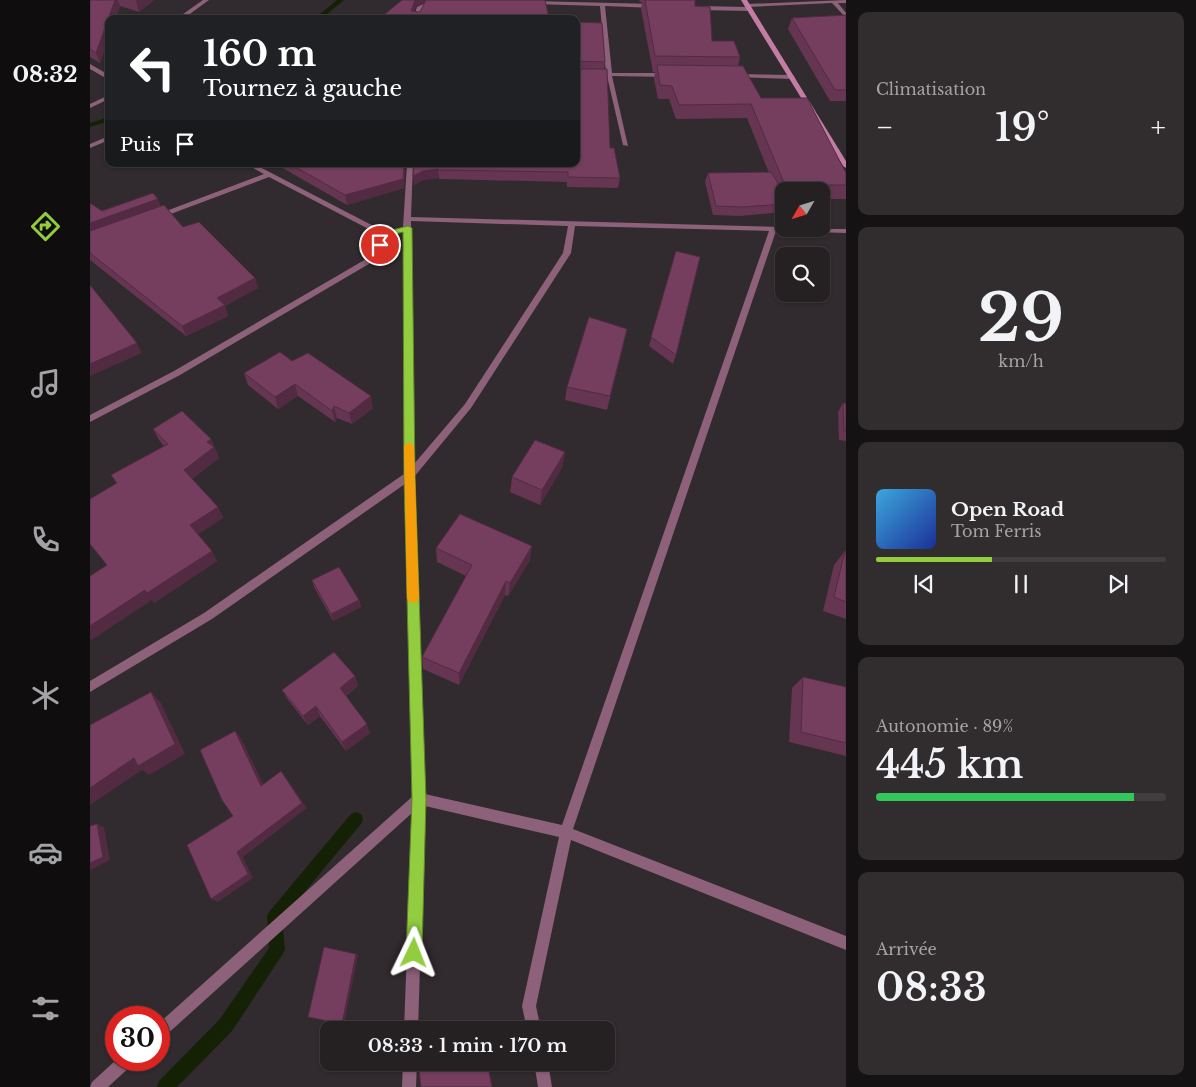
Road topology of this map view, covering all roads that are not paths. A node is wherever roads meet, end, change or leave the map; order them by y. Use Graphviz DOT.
graph roads {
  1 [pos="206,0"];
  2 [pos="444,1"];
  3 [pos="846,1"];
  4 [pos="524,2"];
  5 [pos="564,2"];
  6 [pos="834,2"];
  7 [pos="602,4"];
  8 [pos="747,5"];
  9 [pos="661,6"];
  10 [pos="690,7"];
  11 [pos="185,15"];
  12 [pos="416,15"];
  13 [pos="846,16"];
  14 [pos="90,66"];
  15 [pos="105,70"];
  16 [pos="101,73"];
  17 [pos="580,74"];
  18 [pos="609,74"];
  19 [pos="677,75"];
  20 [pos="105,76"];
  21 [pos="725,76"];
  22 [pos="792,77"];
  23 [pos="105,99"];
  24 [pos="90,106"];
  25 [pos="105,140"];
  26 [pos="626,145"];
  27 [pos="90,146"];
  28 [pos="846,166"];
  29 [pos="254,167"];
  30 [pos="410,167"];
  31 [pos="268,176"];
  32 [pos="146,220"];
  33 [pos="407,223"];
  34 [pos="572,224"];
  35 [pos="773,229"];
  36 [pos="846,231"];
  37 [pos="384,234"];
  38 [pos="90,419"];
  39 [pos="409,476"];
  40 [pos="90,688"];
  41 [pos="419,799"];
  42 [pos="566,832"];
  43 [pos="846,943"];
  44 [pos="411,1021"];
  45 [pos="532,1021"];
  46 [pos="170,1022"];
  47 [pos="115,1071"];
  48 [pos="410,1071"];
  49 [pos="542,1071"];
  50 [pos="97,1087"];
  51 [pos="409,1087"];
  52 [pos="546,1087"];
  1 -- 11 [label="street"];
  2 -- 12 [label="street"];
  3 -- 6 [label="street"];
  4 -- 5 [label="street"];
  5 -- 7 [label="street"];
  6 -- 8 [label="street"];
  6 -- 13 [label="street"];
  7 -- 9 [label="street"];
  7 -- 18 [label="street"];
  8 -- 10 [label="street"];
  8 -- 22 [label="street"];
  14 -- 16 [label="street"];
  15 -- 16 [label="street"];
  16 -- 20 [label="street"];
  17 -- 18 [label="street"];
  18 -- 19 [label="street"];
  18 -- 26 [label="street"];
  21 -- 22 [label="street"];
  22 -- 28 [label="street"];
  23 -- 24 [label="street"];
  25 -- 27 [label="street"];
  29 -- 31 [label="street"];
  30 -- 33 [label="street"];
  31 -- 32 [label="street"];
  31 -- 37 [label="street"];
  33 -- 34 [label="street"];
  33 -- 37 [label="street"];
  33 -- 39 [label="street"];
  34 -- 35 [label="street"];
  34 -- 39 [label="street"];
  35 -- 36 [label="street"];
  35 -- 42 [label="street"];
  37 -- 38 [label="street"];
  39 -- 40 [label="street"];
  39 -- 41 [label="street"];
  41 -- 42 [label="street"];
  41 -- 44 [label="street"];
  41 -- 46 [label="street"];
  42 -- 43 [label="street"];
  42 -- 45 [label="street"];
  47 -- 50 [label="street"];
  48 -- 51 [label="street"];
  49 -- 52 [label="street"];
}
